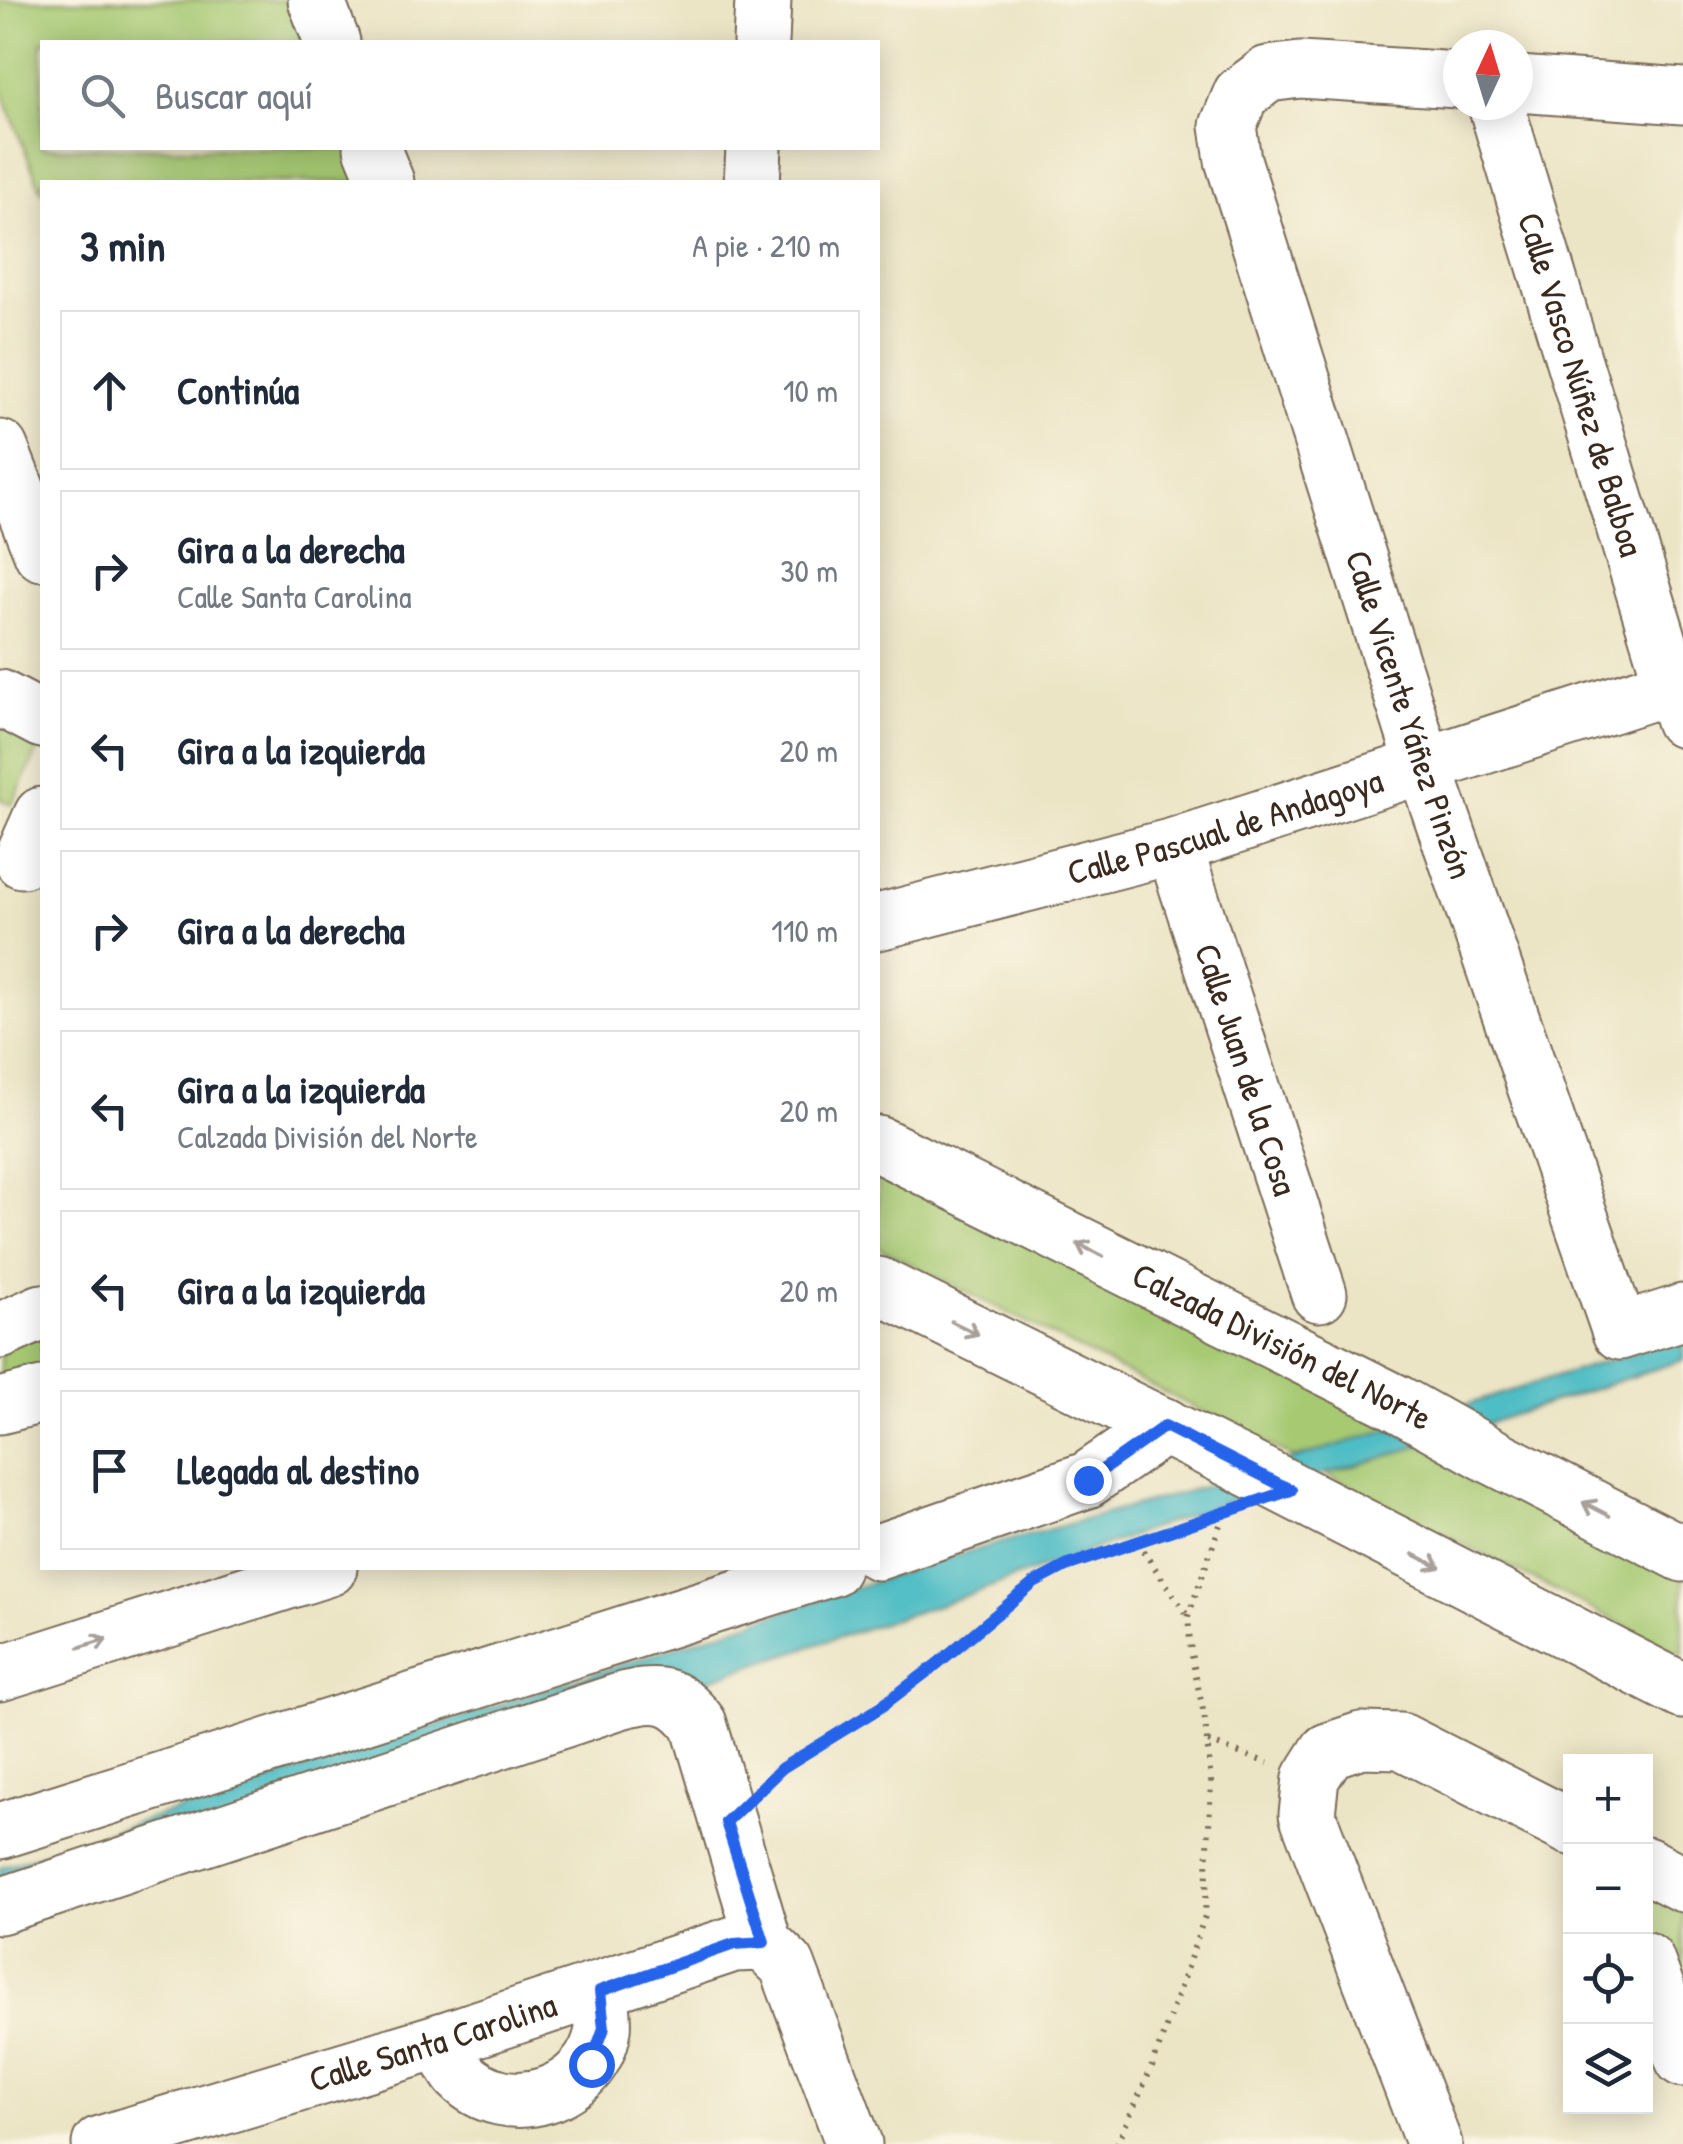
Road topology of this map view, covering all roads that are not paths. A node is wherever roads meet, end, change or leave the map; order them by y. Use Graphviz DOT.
graph roads {
  1 [pos="316,0"];
  2 [pos="763,0"];
  3 [pos="331,40"];
  4 [pos="761,40"];
  5 [pos="1443,79"];
  6 [pos="1533,85"];
  7 [pos="1683,96"];
  8 [pos="1501,120"];
  9 [pos="373,150"];
  10 [pos="754,150"];
  11 [pos="385,180"];
  12 [pos="752,180"];
  13 [pos="0,448"];
  14 [pos="40,548"];
  15 [pos="1679,696"];
  16 [pos="0,698"];
  17 [pos="40,719"];
  18 [pos="1424,766"];
  19 [pos="1174,846"];
  20 [pos="880,921"];
  21 [pos="880,1145"];
  22 [pos="880,1286"];
  23 [pos="1320,1294"];
  24 [pos="1683,1312"];
  25 [pos="40,1313"];
  26 [pos="0,1331"];
  27 [pos="40,1396"];
  28 [pos="0,1406"];
  29 [pos="1165,1426"];
  30 [pos="880,1551"];
  31 [pos="1683,1554"];
  32 [pos="324,1570"];
  33 [pos="826,1570"];
  34 [pos="0,1673"];
  35 [pos="1683,1691"];
  36 [pos="1563,1823"];
  37 [pos="0,1831"];
  38 [pos="1653,1869"];
  39 [pos="1683,1884"];
  40 [pos="0,1906"];
  41 [pos="764,1942"];
  42 [pos="1653,1979"];
  43 [pos="600,1991"];
  44 [pos="441,2041"];
  45 [pos="1683,2059"];
  46 [pos="100,2144"];
  47 [pos="854,2144"];
  48 [pos="1434,2144"];
  1 -- 3 [label="street"];
  2 -- 4 [label="street"];
  5 -- 18 [label="street, Calle Vicente Yáñez Pinzón"];
  6 -- 7 [label="street"];
  8 -- 15 [label="street, Calle Vasco Núñez de Balboa"];
  9 -- 11 [label="street"];
  10 -- 12 [label="street"];
  13 -- 14 [label="street"];
  15 -- 18 [label="street, Calle Pascual de Andagoya"];
  16 -- 17 [label="street"];
  18 -- 19 [label="street, Calle Pascual de Andagoya"];
  18 -- 24 [label="street, Calle Vicente Yáñez Pinzón"];
  19 -- 20 [label="street, Calle Pascual de Andagoya"];
  19 -- 23 [label="street, Calle Juan de la Cosa"];
  31 -- 21 [label="street, Calzada División del Norte, one-way"];
  22 -- 29 [label="street, one-way"];
  25 -- 26 [label="street"];
  27 -- 28 [label="street"];
  29 -- 30 [label="street"];
  29 -- 35 [label="street, one-way"];
  34 -- 32 [label="street, one-way"];
  33 -- 37 [label="street"];
  36 -- 48 [label="street"];
  38 -- 39 [label="street"];
  40 -- 41 [label="street"];
  41 -- 43 [label="street, Calle Santa Carolina"];
  41 -- 47 [label="street"];
  42 -- 45 [label="street"];
  43 -- 44 [label="street, Calle Santa Carolina"];
  43 -- 44 [label="street"];
  44 -- 46 [label="street, Calle Santa Carolina"];
}
